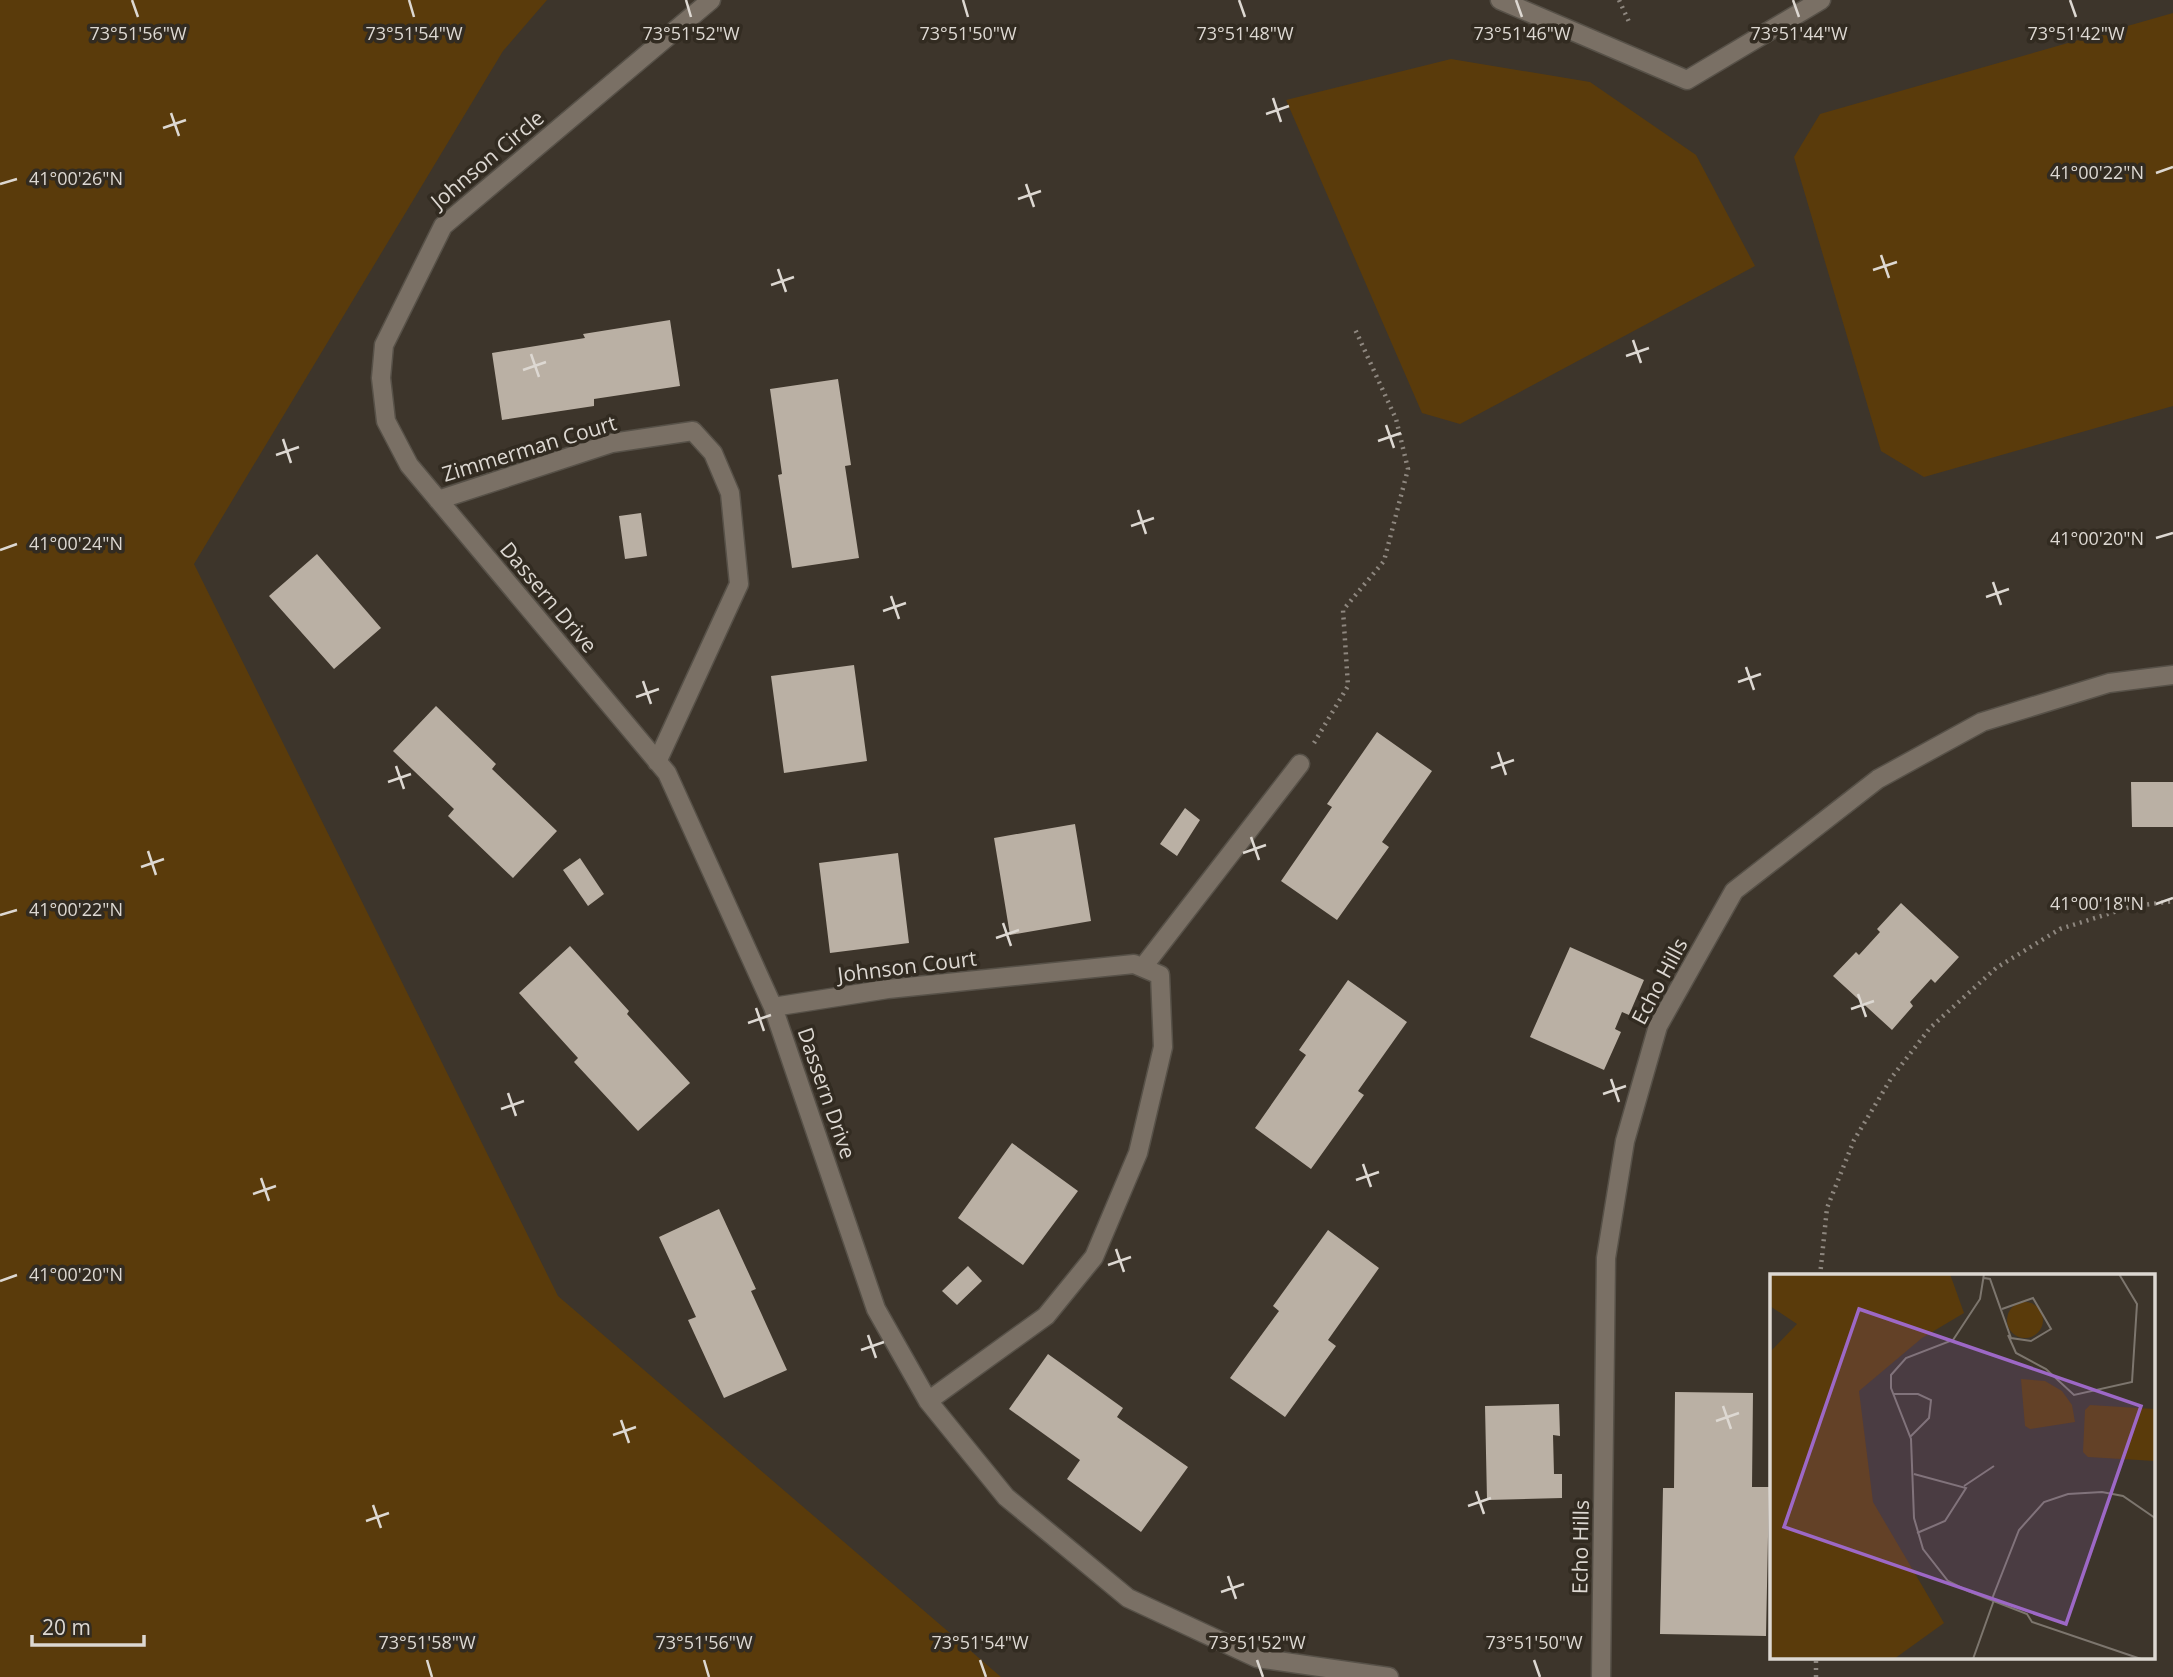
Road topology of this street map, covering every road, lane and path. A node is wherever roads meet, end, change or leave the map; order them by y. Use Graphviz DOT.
graph roads {
  1 [pos="711,0"];
  2 [pos="1500,0"];
  3 [pos="1821,0"];
  4 [pos="1354,327"];
  5 [pos="384,345"];
  6 [pos="438,500"];
  7 [pos="2173,675"];
  8 [pos="657,762"];
  9 [pos="1300,764"];
  10 [pos="2173,901"];
  11 [pos="1143,967"];
  12 [pos="773,1007"];
  13 [pos="1820,1274"];
  14 [pos="928,1401"];
  15 [pos="1389,1677"];
  16 [pos="1601,1677"];
  1 -- 5 [label="street, Johnson Circle"];
  2 -- 3 [label="street"];
  4 -- 9 [label="path"];
  5 -- 6 [label="street, Dassern Drive"];
  6 -- 8 [label="street, Dassern Drive"];
  6 -- 8 [label="street, Zimmerman Court"];
  7 -- 16 [label="street, Echo Hills"];
  8 -- 12 [label="street, Dassern Drive"];
  9 -- 11 [label="street"];
  10 -- 13 [label="path"];
  11 -- 12 [label="street, Johnson Court"];
  11 -- 14 [label="street"];
  12 -- 14 [label="street, Dassern Drive"];
  14 -- 15 [label="street, Dassern Drive"];
}
